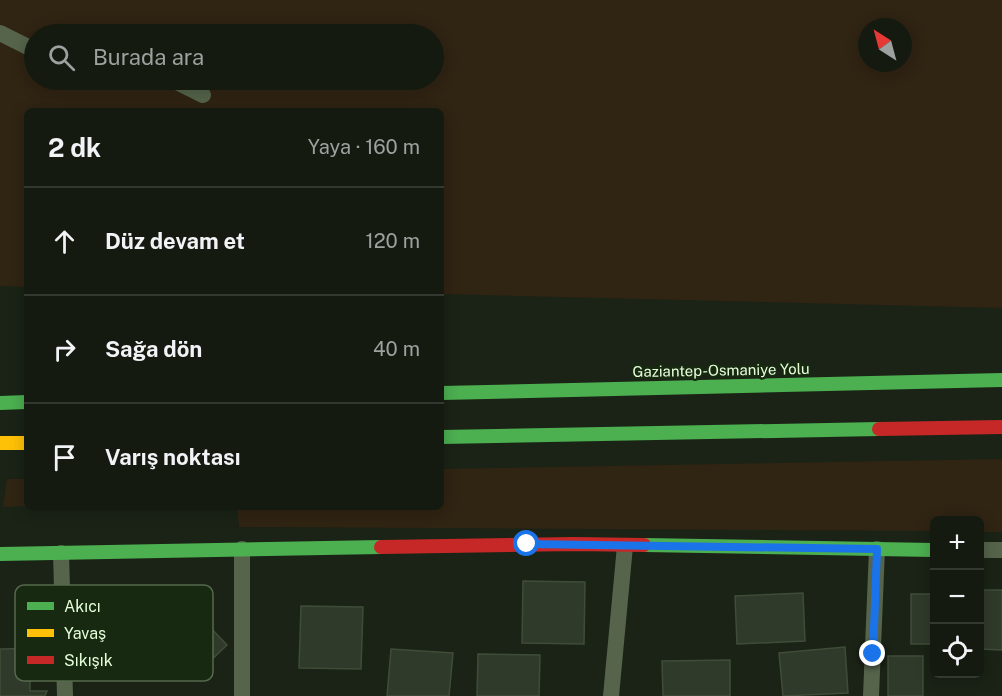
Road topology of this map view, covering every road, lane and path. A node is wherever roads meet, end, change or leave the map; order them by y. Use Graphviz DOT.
graph roads {
  1 [pos="0,33"];
  2 [pos="24,45"];
  3 [pos="193,90"];
  4 [pos="203,95"];
  5 [pos="1002,380"];
  6 [pos="444,393"];
  7 [pos="24,402"];
  8 [pos="0,403"];
  9 [pos="1002,428"];
  10 [pos="444,437"];
  11 [pos="0,443"];
  12 [pos="24,443"];
  13 [pos="625,546"];
  14 [pos="242,549"];
  15 [pos="877,549"];
  16 [pos="930,550"];
  17 [pos="984,550"];
  18 [pos="1002,550"];
  19 [pos="61,553"];
  20 [pos="0,554"];
  21 [pos="62,585"];
  22 [pos="65,681"];
  23 [pos="65,696"];
  24 [pos="242,696"];
  25 [pos="610,696"];
  26 [pos="872,696"];
  1 -- 2 [label="street"];
  3 -- 4 [label="street"];
  5 -- 6 [label="main road, Gaziantep-Osmaniye Yolu"];
  7 -- 8 [label="main road"];
  9 -- 10 [label="main road"];
  11 -- 12 [label="main road"];
  13 -- 14 [label="main road"];
  13 -- 15 [label="main road"];
  13 -- 25 [label="street"];
  14 -- 19 [label="main road"];
  14 -- 24 [label="street"];
  15 -- 16 [label="main road"];
  15 -- 26 [label="street"];
  17 -- 18 [label="street"];
  19 -- 20 [label="main road"];
  19 -- 21 [label="street"];
  22 -- 23 [label="street"];
}
